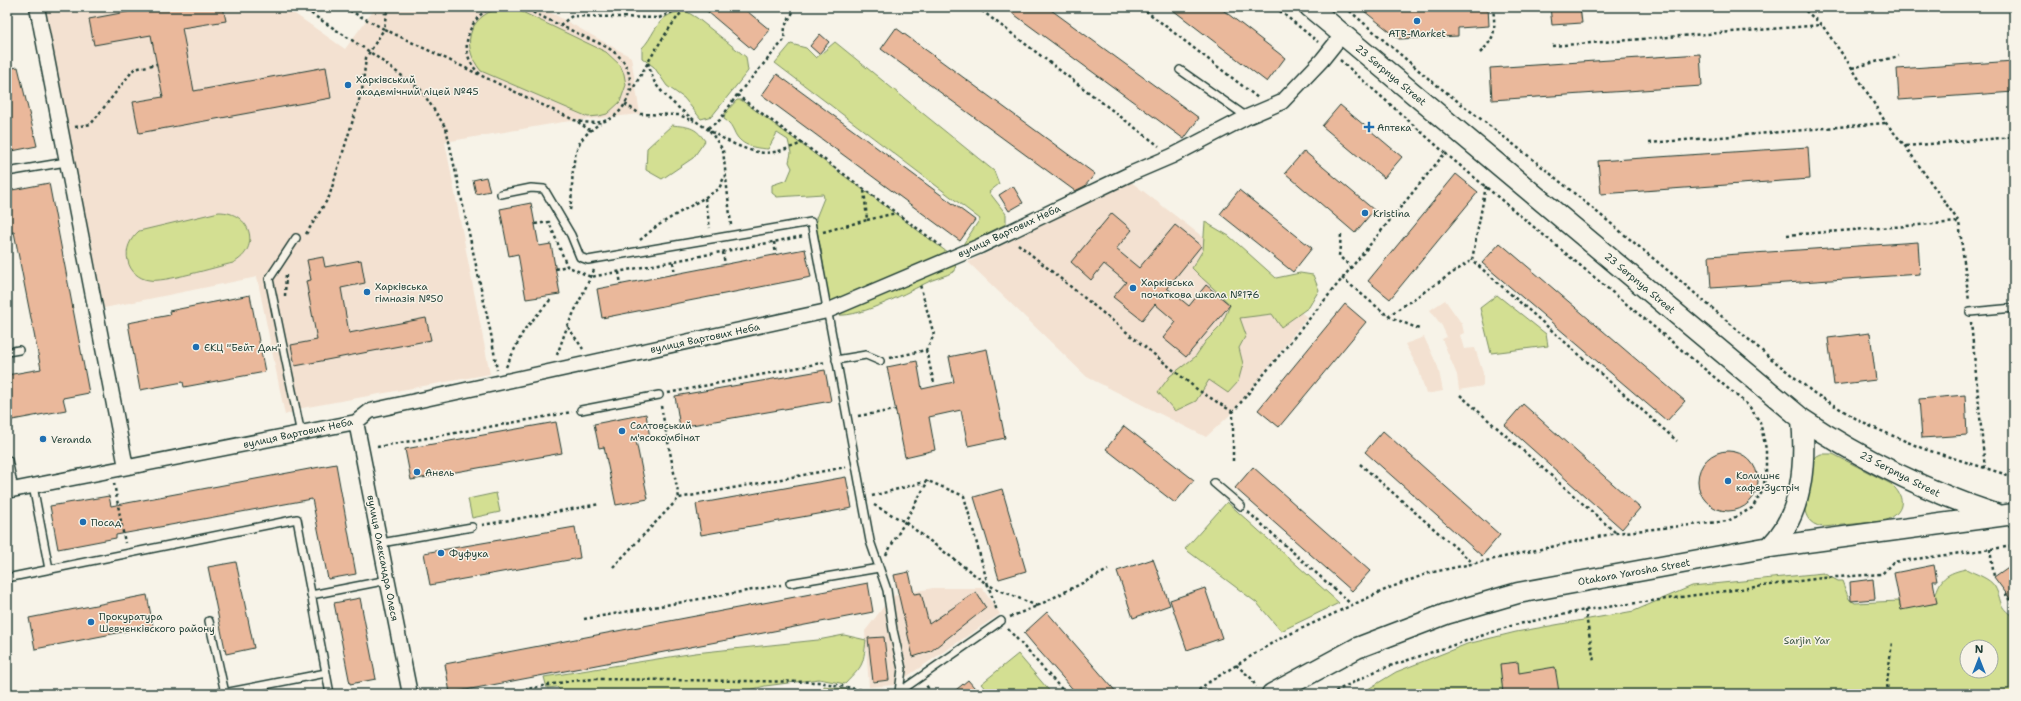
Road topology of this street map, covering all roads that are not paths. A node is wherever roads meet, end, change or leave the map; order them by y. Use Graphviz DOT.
graph roads {
  1 [pos="36,7"];
  2 [pos="1310,7"];
  3 [pos="1342,34"];
  4 [pos="1180,70"];
  5 [pos="1247,117"];
  6 [pos="66,162"];
  7 [pos="7,172"];
  8 [pos="501,194"];
  9 [pos="299,239"];
  10 [pos="2014,308"];
  11 [pos="827,310"];
  12 [pos="1970,312"];
  13 [pos="19,350"];
  14 [pos="7,352"];
  15 [pos="836,360"];
  16 [pos="880,361"];
  17 [pos="658,395"];
  18 [pos="581,410"];
  19 [pos="1802,419"];
  20 [pos="356,422"];
  21 [pos="301,434"];
  22 [pos="8,460"];
  23 [pos="126,467"];
  24 [pos="1214,482"];
  25 [pos="32,486"];
  26 [pos="10,490"];
  27 [pos="1241,506"];
  28 [pos="2006,515"];
  29 [pos="472,527"];
  30 [pos="381,543"];
  31 [pos="1770,547"];
  32 [pos="879,568"];
  33 [pos="49,569"];
  34 [pos="7,578"];
  35 [pos="388,580"];
  36 [pos="790,583"];
  37 [pos="311,595"];
  38 [pos="208,621"];
  39 [pos="1001,621"];
  40 [pos="326,673"];
  41 [pos="1265,691"];
  42 [pos="222,693"];
  43 [pos="898,693"];
  44 [pos="330,694"];
  45 [pos="410,694"];
  1 -- 6 [label="street"];
  2 -- 3 [label="street, 23 Serpnya Street"];
  3 -- 5 [label="street, вулиця Вартових Неба"];
  3 -- 19 [label="street, 23 Serpnya Street"];
  4 -- 5 [label="lane"];
  5 -- 11 [label="street, вулиця Вартових Неба"];
  6 -- 7 [label="lane"];
  6 -- 23 [label="street"];
  8 -- 11 [label="lane"];
  9 -- 21 [label="lane"];
  10 -- 12 [label="lane"];
  11 -- 15 [label="lane"];
  11 -- 20 [label="street, вулиця Вартових Неба"];
  13 -- 14 [label="lane"];
  15 -- 16 [label="lane"];
  15 -- 32 [label="lane"];
  17 -- 18 [label="lane"];
  19 -- 28 [label="street, 23 Serpnya Street"];
  19 -- 31 [label="street"];
  20 -- 21 [label="street, вулиця Вартових Неба"];
  20 -- 30 [label="street, вулиця Олександра Олеся"];
  21 -- 23 [label="street, вулиця Вартових Неба"];
  22 -- 26 [label="lane"];
  23 -- 25 [label="street, вулиця Вартових Неба"];
  24 -- 27 [label="lane"];
  25 -- 26 [label="street, вулиця Вартових Неба"];
  25 -- 33 [label="lane"];
  28 -- 31 [label="street, Otakara Yarosha Street"];
  29 -- 30 [label="lane"];
  30 -- 35 [label="street, вулиця Олександра Олеся"];
  31 -- 41 [label="street, Otakara Yarosha Street"];
  32 -- 36 [label="lane"];
  32 -- 43 [label="lane"];
  33 -- 34 [label="lane"];
  33 -- 37 [label="lane"];
  35 -- 37 [label="lane"];
  35 -- 45 [label="street, вулиця Олександра Олеся"];
  37 -- 40 [label="lane"];
  38 -- 42 [label="lane"];
  39 -- 43 [label="lane"];
  40 -- 42 [label="lane"];
  40 -- 44 [label="lane"];
}
